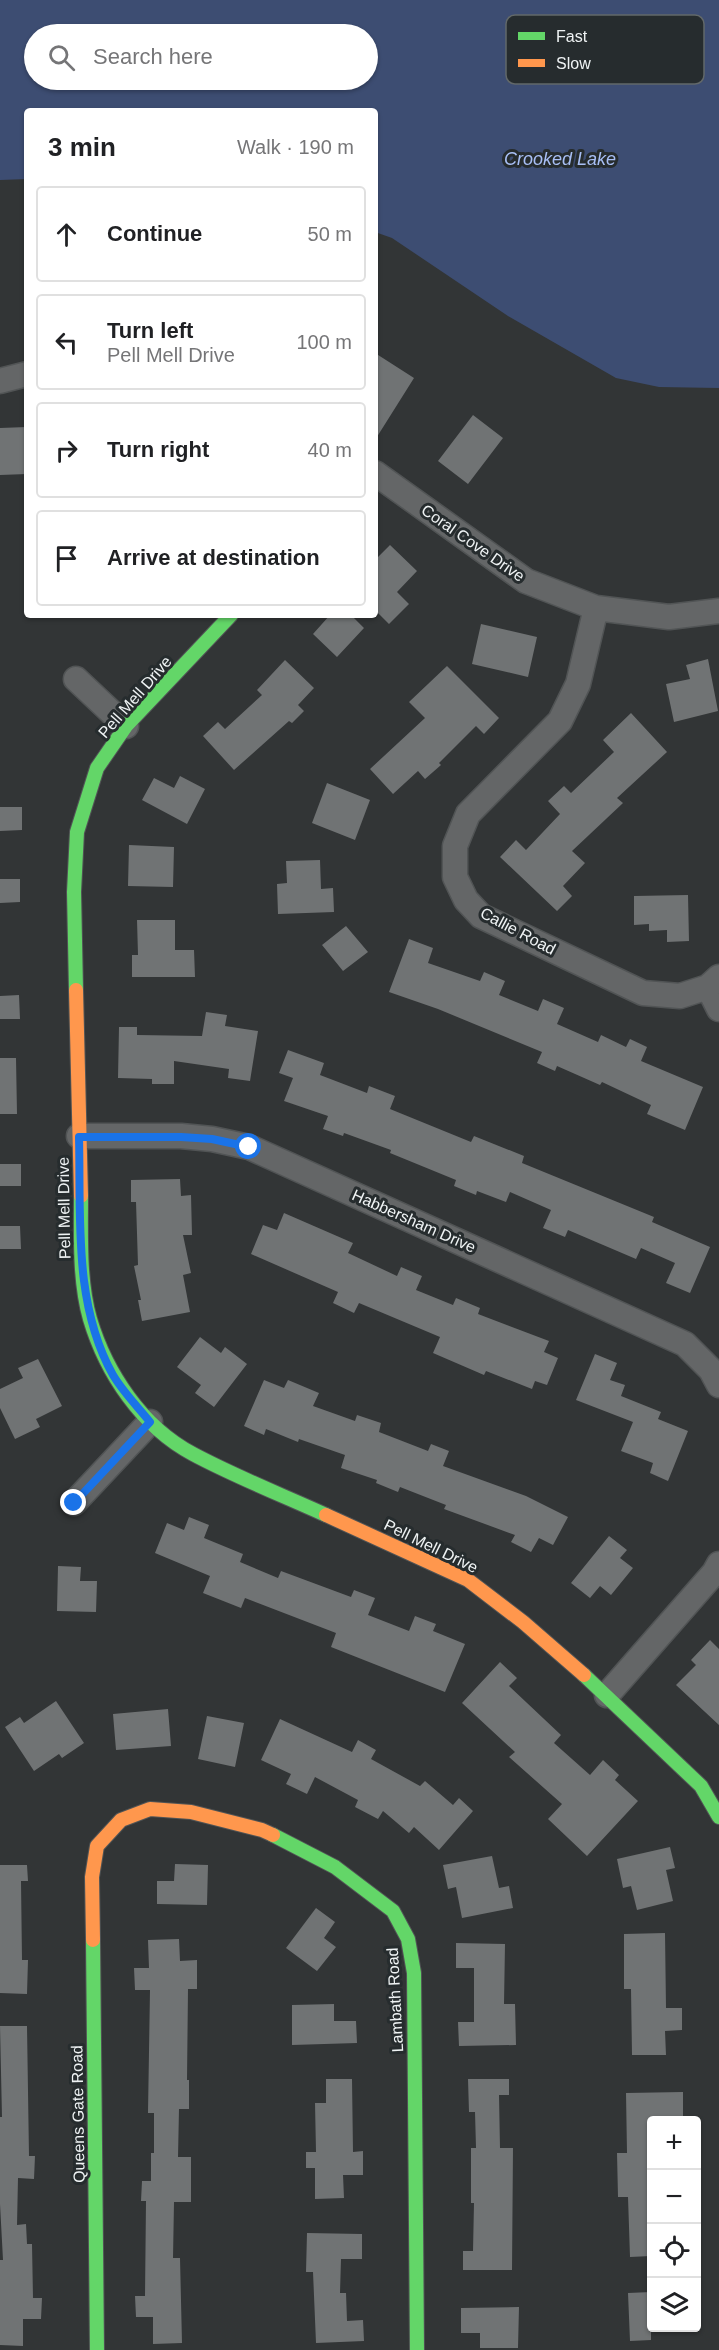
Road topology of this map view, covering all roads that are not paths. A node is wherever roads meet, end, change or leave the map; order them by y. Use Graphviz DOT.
graph roads {
  1 [pos="24,375"];
  2 [pos="0,381"];
  3 [pos="378,475"];
  4 [pos="596,608"];
  5 [pos="719,611"];
  6 [pos="228,618"];
  7 [pos="76,679"];
  8 [pos="126,726"];
  9 [pos="714,982"];
  10 [pos="719,1009"];
  11 [pos="79,1137"];
  12 [pos="719,1385"];
  13 [pos="150,1422"];
  14 [pos="74,1503"];
  15 [pos="719,1564"];
  16 [pos="607,1695"];
  17 [pos="719,1817"];
  18 [pos="92,1877"];
  19 [pos="97,2350"];
  20 [pos="417,2350"];
  1 -- 2 [label="street"];
  3 -- 4 [label="street, Coral Cove Drive"];
  4 -- 5 [label="street, Coral Cove Drive"];
  4 -- 9 [label="street, Callie Road"];
  6 -- 8 [label="street, Pell Mell Drive"];
  7 -- 8 [label="street"];
  8 -- 11 [label="street, Pell Mell Drive"];
  9 -- 10 [label="street"];
  11 -- 12 [label="street, Habbersham Drive"];
  11 -- 13 [label="street, Pell Mell Drive"];
  13 -- 14 [label="street"];
  13 -- 16 [label="street, Pell Mell Drive"];
  15 -- 16 [label="street"];
  16 -- 17 [label="street, Pell Mell Drive"];
  18 -- 19 [label="street, Queens Gate Road"];
  18 -- 20 [label="street, Lambath Road"];
}
